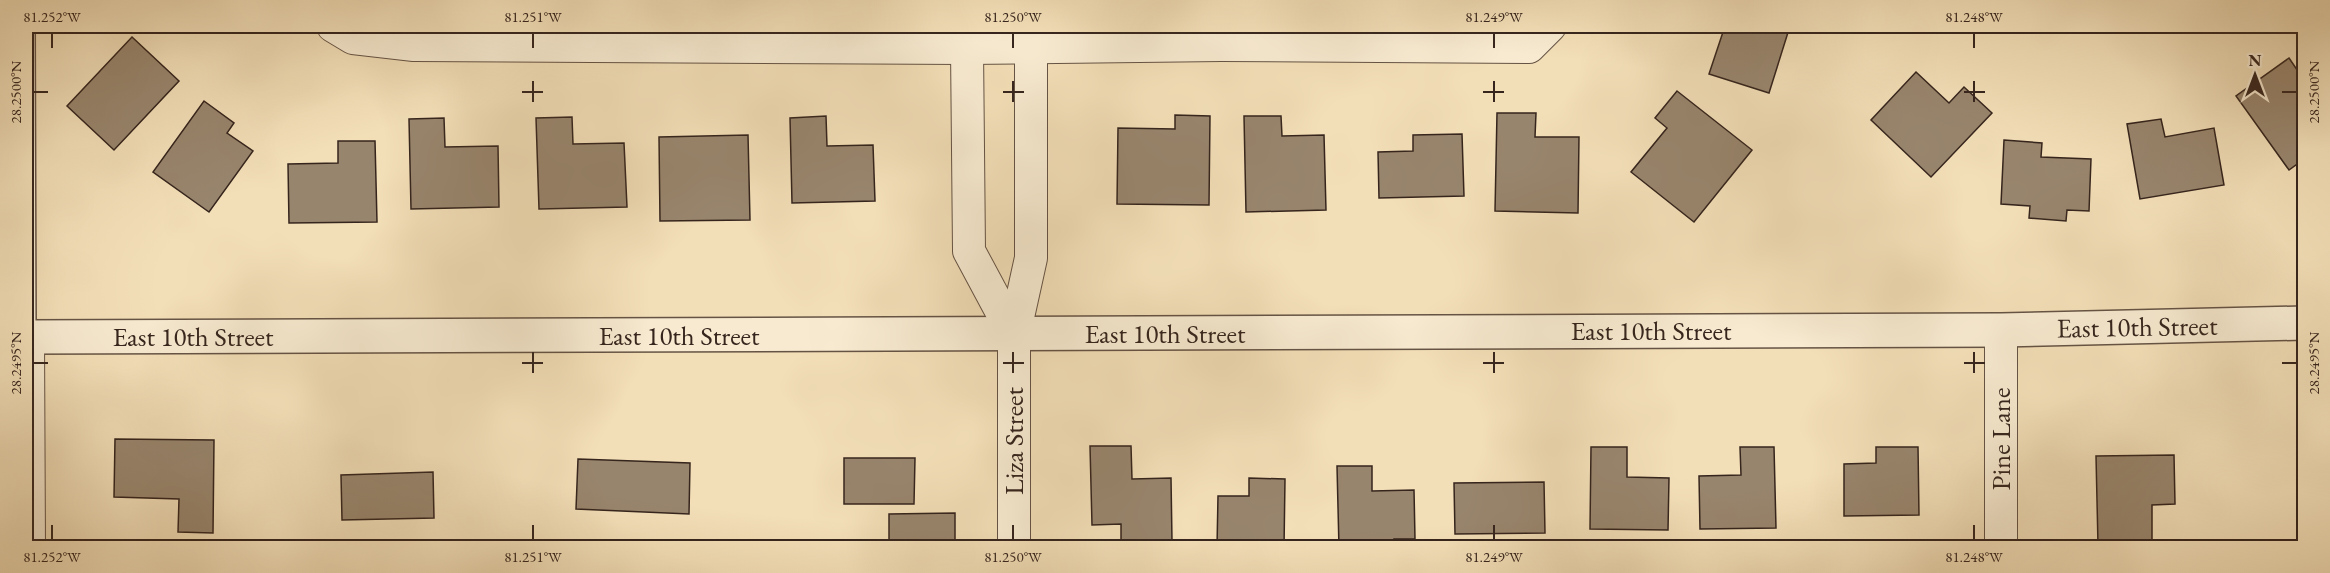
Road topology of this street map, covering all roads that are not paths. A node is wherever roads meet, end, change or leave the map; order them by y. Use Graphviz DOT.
graph roads {
  1 [pos="27,26"];
  2 [pos="333,26"];
  3 [pos="1550,26"];
  4 [pos="1219,35"];
  5 [pos="1031,47"];
  6 [pos="967,48"];
  7 [pos="2304,323"];
  8 [pos="2001,330"];
  9 [pos="1014,335"];
  10 [pos="27,337"];
  11 [pos="29,548"];
  12 [pos="1014,548"];
  13 [pos="2001,548"];
  1 -- 10 [label="lane"];
  2 -- 6 [label="street"];
  3 -- 4 [label="street"];
  4 -- 5 [label="street"];
  5 -- 6 [label="street"];
  5 -- 9 [label="street, Liza Street"];
  6 -- 9 [label="street"];
  7 -- 8 [label="street, East 10th Street"];
  8 -- 9 [label="street, East 10th Street"];
  8 -- 13 [label="street, Pine Lane"];
  9 -- 10 [label="street, East 10th Street"];
  9 -- 12 [label="street, Liza Street"];
  10 -- 11 [label="street"];
}
